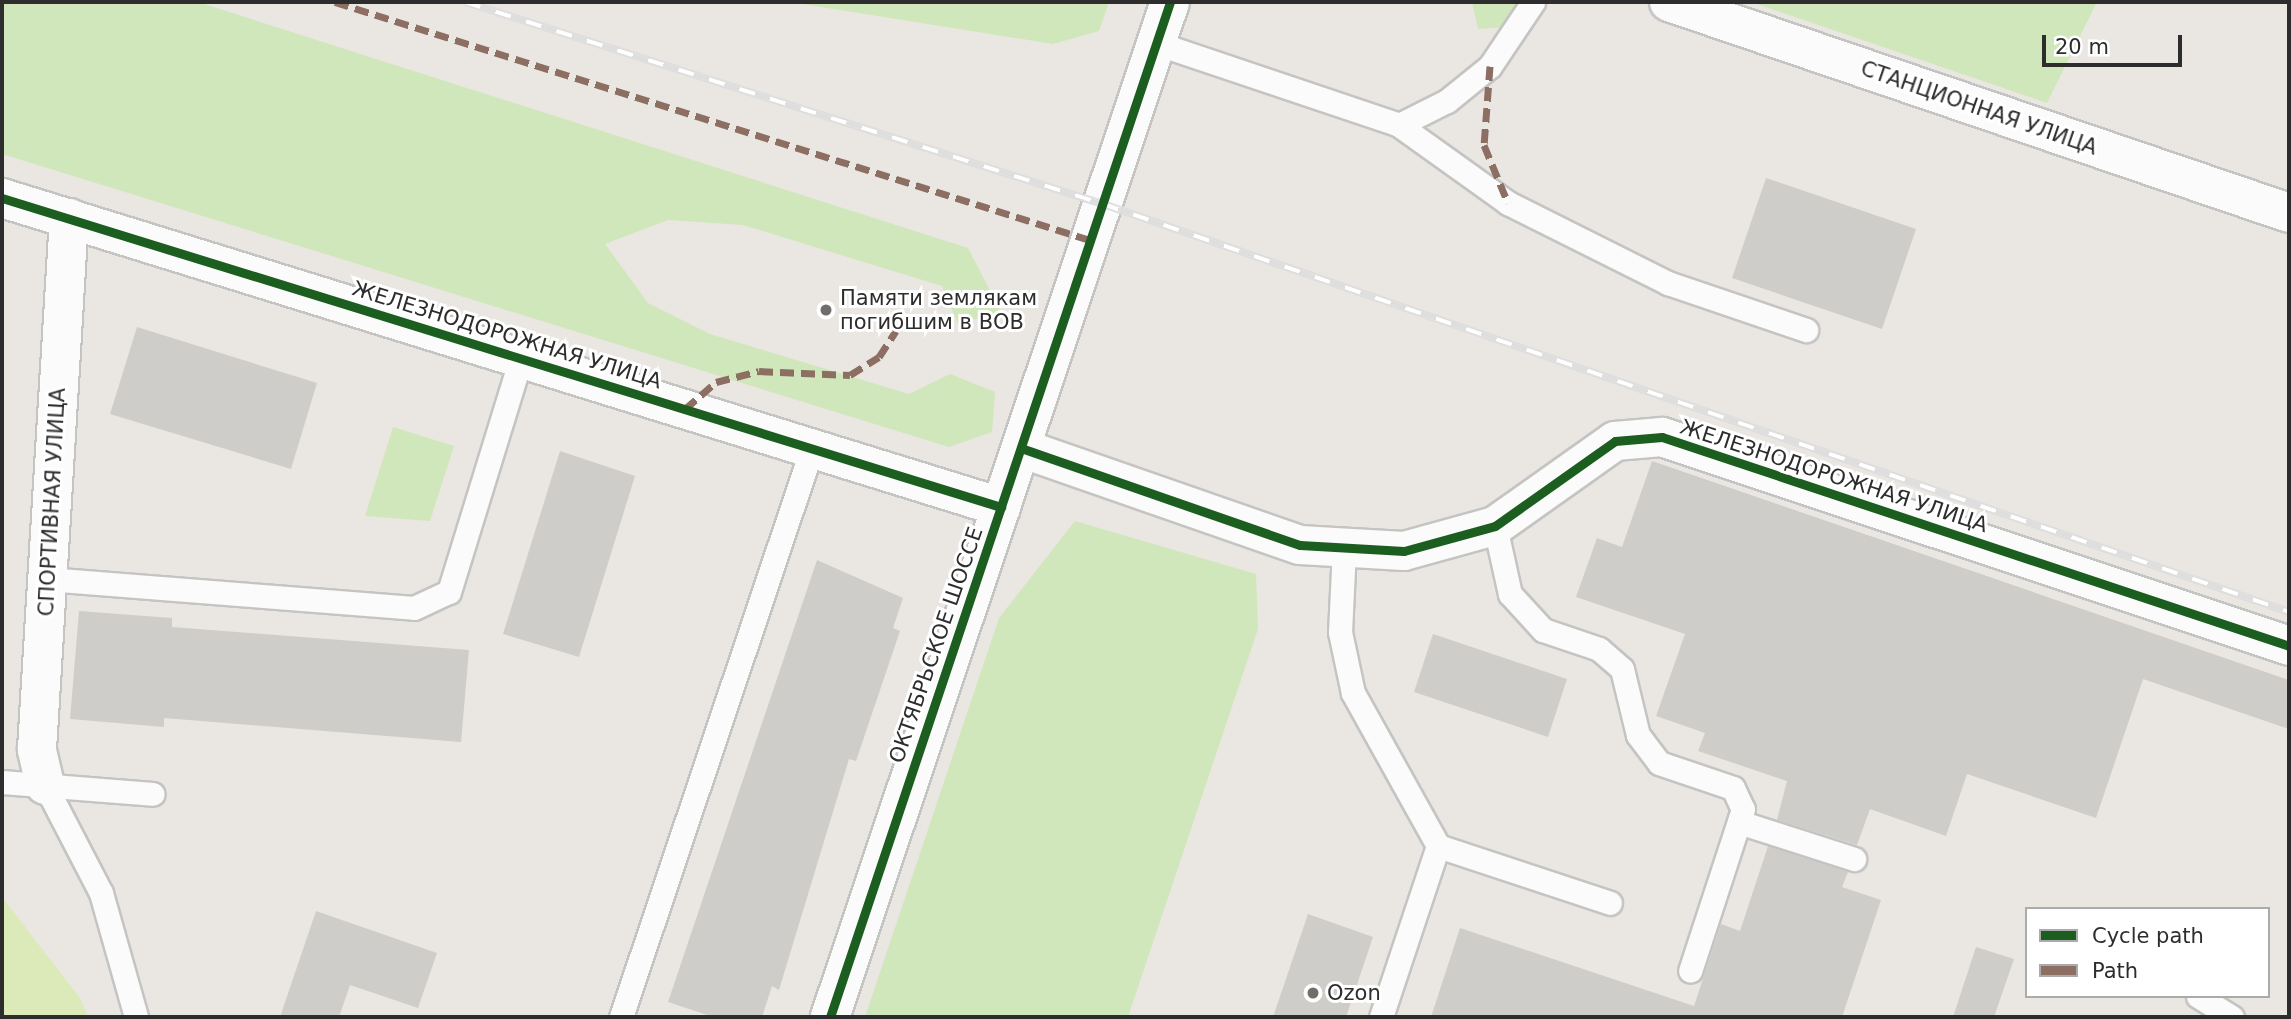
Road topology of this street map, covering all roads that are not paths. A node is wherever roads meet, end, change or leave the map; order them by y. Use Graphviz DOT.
graph roads {
  1 [pos="1170,2"];
  2 [pos="1533,2"];
  3 [pos="1669,2"];
  4 [pos="1156,43"];
  5 [pos="1399,125"];
  6 [pos="2,198"];
  7 [pos="2289,213"];
  8 [pos="69,219"];
  9 [pos="1806,330"];
  10 [pos="522,358"];
  11 [pos="812,448"];
  12 [pos="1021,448"];
  13 [pos="1001,507"];
  14 [pos="1495,526"];
  15 [pos="1345,548"];
  16 [pos="47,579"];
  17 [pos="2289,646"];
  18 [pos="2,782"];
  19 [pos="45,785"];
  20 [pos="153,794"];
  21 [pos="1739,822"];
  22 [pos="1438,846"];
  23 [pos="1854,859"];
  24 [pos="1610,903"];
  25 [pos="1690,971"];
  26 [pos="2201,998"];
  27 [pos="136,1017"];
  28 [pos="621,1017"];
  29 [pos="830,1017"];
  30 [pos="1381,1017"];
  31 [pos="2232,1017"];
  1 -- 4 [label="street, ОКТЯБРЬСКОЕ ШОССЕ"];
  2 -- 5 [label="lane"];
  3 -- 7 [label="street, СТАНЦИОННАЯ УЛИЦА"];
  4 -- 5 [label="lane"];
  4 -- 12 [label="street, ОКТЯБРЬСКОЕ ШОССЕ"];
  5 -- 9 [label="lane"];
  6 -- 8 [label="street, ЖЕЛЕЗНОДОРОЖНАЯ УЛИЦА"];
  8 -- 10 [label="street, ЖЕЛЕЗНОДОРОЖНАЯ УЛИЦА"];
  8 -- 16 [label="street, СПОРТИВНАЯ УЛИЦА"];
  10 -- 11 [label="street, ЖЕЛЕЗНОДОРОЖНАЯ УЛИЦА"];
  10 -- 16 [label="lane"];
  11 -- 13 [label="street, ЖЕЛЕЗНОДОРОЖНАЯ УЛИЦА"];
  11 -- 28 [label="lane"];
  12 -- 13 [label="street, ОКТЯБРЬСКОЕ ШОССЕ"];
  12 -- 15 [label="street, ЖЕЛЕЗНОДОРОЖНАЯ УЛИЦА"];
  13 -- 29 [label="street, ОКТЯБРЬСКОЕ ШОССЕ"];
  14 -- 15 [label="street, ЖЕЛЕЗНОДОРОЖНАЯ УЛИЦА"];
  14 -- 17 [label="street, ЖЕЛЕЗНОДОРОЖНАЯ УЛИЦА"];
  14 -- 21 [label="lane"];
  15 -- 22 [label="lane"];
  16 -- 19 [label="street, СПОРТИВНАЯ УЛИЦА"];
  18 -- 19 [label="lane"];
  19 -- 20 [label="lane"];
  19 -- 27 [label="lane"];
  21 -- 23 [label="lane"];
  21 -- 25 [label="lane"];
  22 -- 24 [label="lane"];
  22 -- 30 [label="lane"];
  26 -- 31 [label="lane"];
}
